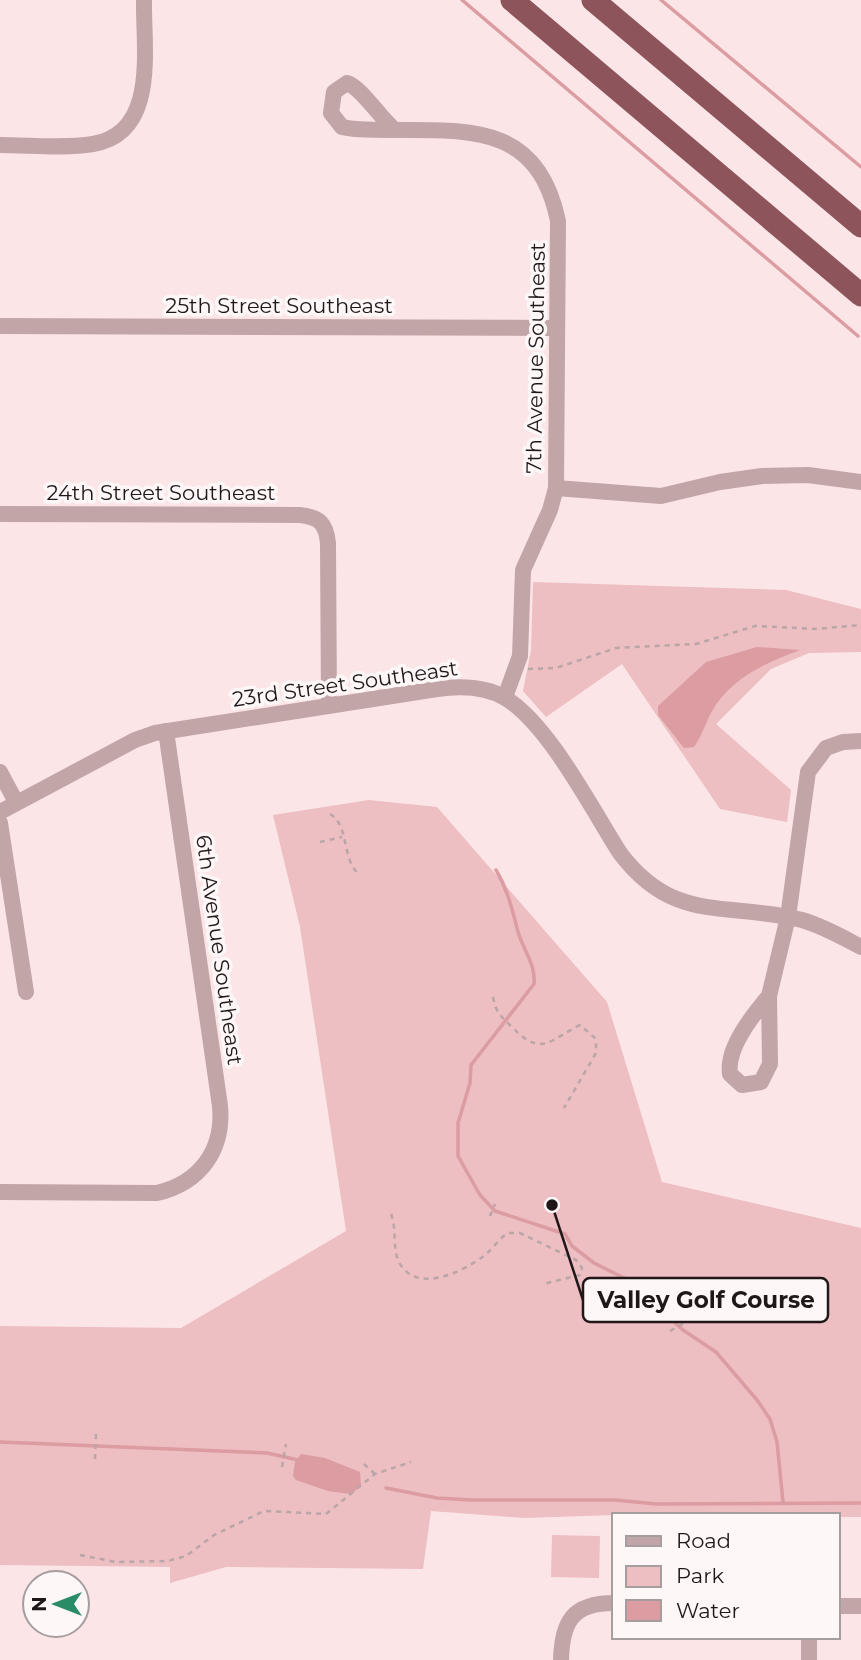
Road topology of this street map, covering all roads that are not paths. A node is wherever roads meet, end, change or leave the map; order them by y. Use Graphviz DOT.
graph roads {
  1 [pos="144,0"];
  2 [pos="512,0"];
  3 [pos="593,0"];
  4 [pos="395,130"];
  5 [pos="0,145"];
  6 [pos="861,226"];
  7 [pos="861,295"];
  8 [pos="0,326"];
  9 [pos="557,328"];
  10 [pos="861,482"];
  11 [pos="556,488"];
  12 [pos="0,514"];
  13 [pos="505,697"];
  14 [pos="329,706"];
  15 [pos="166,730"];
  16 [pos="861,741"];
  17 [pos="0,772"];
  18 [pos="16,802"];
  19 [pos="0,812"];
  20 [pos="0,823"];
  21 [pos="788,917"];
  22 [pos="861,947"];
  23 [pos="26,992"];
  24 [pos="769,996"];
  25 [pos="0,1192"];
  26 [pos="612,1604"];
  27 [pos="840,1606"];
  28 [pos="861,1606"];
  29 [pos="809,1639"];
  30 [pos="561,1660"];
  31 [pos="808,1660"];
  1 -- 5 [label="street"];
  2 -- 7 [label="highway"];
  3 -- 6 [label="highway"];
  4 -- 9 [label="street, 7th Avenue Southeast"];
  8 -- 9 [label="street, 25th Street Southeast"];
  9 -- 11 [label="street, 7th Avenue Southeast"];
  10 -- 11 [label="street"];
  11 -- 13 [label="street, 7th Avenue Southeast"];
  12 -- 14 [label="street, 24th Street Southeast"];
  13 -- 14 [label="street, 23rd Street Southeast"];
  13 -- 21 [label="street, 23rd Street Southeast"];
  14 -- 15 [label="street, 23rd Street Southeast"];
  15 -- 18 [label="street, 23rd Street Southeast"];
  15 -- 25 [label="street, 6th Avenue Southeast"];
  16 -- 21 [label="street"];
  17 -- 18 [label="street"];
  18 -- 19 [label="street, 23rd Street Southeast"];
  20 -- 23 [label="street"];
  21 -- 22 [label="street, 23rd Street Southeast"];
  21 -- 24 [label="street"];
  24 -- 24 [label="street"];
  26 -- 30 [label="street"];
  27 -- 28 [label="street"];
  29 -- 31 [label="street"];
}
